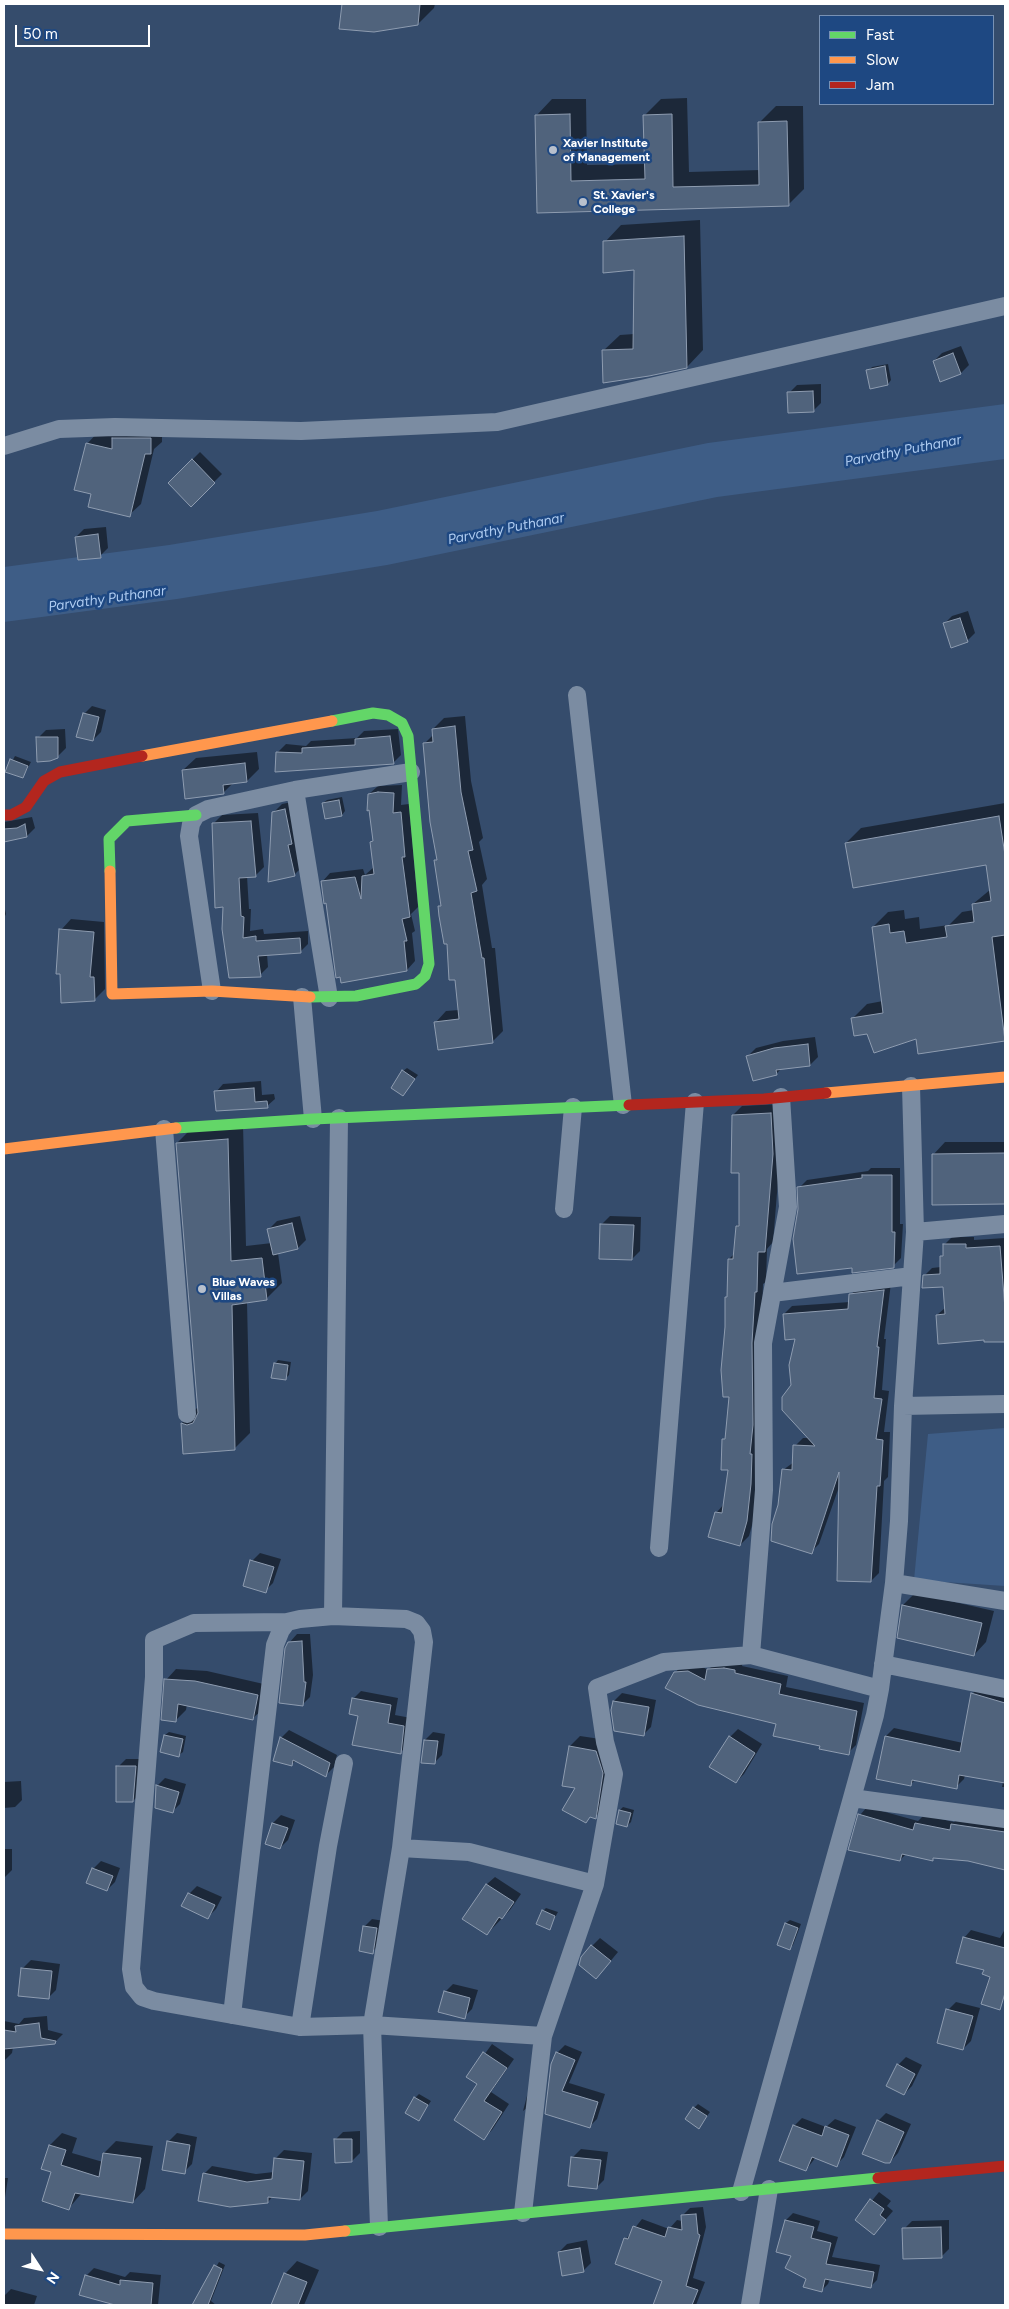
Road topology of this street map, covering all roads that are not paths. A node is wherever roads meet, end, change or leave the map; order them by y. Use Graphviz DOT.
graph roads {
  1 [pos="1005,306"];
  2 [pos="4,446"];
  3 [pos="577,695"];
  4 [pos="411,772"];
  5 [pos="295,790"];
  6 [pos="4,815"];
  7 [pos="196,815"];
  8 [pos="212,991"];
  9 [pos="302,997"];
  10 [pos="329,998"];
  11 [pos="1005,1077"];
  12 [pos="911,1086"];
  13 [pos="781,1097"];
  14 [pos="695,1102"];
  15 [pos="623,1105"];
  16 [pos="573,1108"];
  17 [pos="339,1118"];
  18 [pos="313,1119"];
  19 [pos="164,1129"];
  20 [pos="4,1150"];
  21 [pos="564,1209"];
  22 [pos="1005,1224"];
  23 [pos="915,1232"];
  24 [pos="912,1276"];
  25 [pos="772,1293"];
  26 [pos="1005,1404"];
  27 [pos="903,1406"];
  28 [pos="187,1414"];
  29 [pos="659,1548"];
  30 [pos="894,1582"];
  31 [pos="1005,1601"];
  32 [pos="333,1616"];
  33 [pos="287,1622"];
  34 [pos="751,1655"];
  35 [pos="883,1664"];
  36 [pos="880,1688"];
  37 [pos="1005,1689"];
  38 [pos="344,1763"];
  39 [pos="852,1798"];
  40 [pos="1005,1819"];
  41 [pos="401,1848"];
  42 [pos="595,1884"];
  43 [pos="232,2015"];
  44 [pos="372,2025"];
  45 [pos="300,2027"];
  46 [pos="542,2036"];
  47 [pos="1005,2166"];
  48 [pos="769,2189"];
  49 [pos="741,2192"];
  50 [pos="523,2213"];
  51 [pos="379,2227"];
  52 [pos="4,2234"];
  53 [pos="750,2305"];
  1 -- 2 [label="street"];
  3 -- 15 [label="street"];
  4 -- 5 [label="street"];
  4 -- 6 [label="street"];
  4 -- 10 [label="street"];
  5 -- 7 [label="street"];
  5 -- 10 [label="street"];
  7 -- 8 [label="street"];
  7 -- 8 [label="street"];
  8 -- 9 [label="street"];
  9 -- 10 [label="street"];
  9 -- 18 [label="street"];
  11 -- 12 [label="street"];
  12 -- 13 [label="street"];
  12 -- 23 [label="street"];
  13 -- 14 [label="street"];
  13 -- 25 [label="street"];
  14 -- 15 [label="street"];
  14 -- 29 [label="street"];
  15 -- 16 [label="street"];
  16 -- 17 [label="street"];
  16 -- 21 [label="street"];
  17 -- 18 [label="street"];
  17 -- 32 [label="street"];
  18 -- 19 [label="street"];
  19 -- 20 [label="street"];
  19 -- 28 [label="street"];
  22 -- 23 [label="street"];
  23 -- 24 [label="street"];
  24 -- 25 [label="street"];
  24 -- 27 [label="street"];
  25 -- 34 [label="street"];
  26 -- 27 [label="street"];
  27 -- 30 [label="street"];
  30 -- 31 [label="street"];
  30 -- 35 [label="street"];
  32 -- 33 [label="street"];
  32 -- 41 [label="street"];
  33 -- 43 [label="street"];
  33 -- 43 [label="street"];
  34 -- 36 [label="street"];
  34 -- 42 [label="street"];
  35 -- 36 [label="street"];
  35 -- 37 [label="street"];
  36 -- 39 [label="street"];
  38 -- 45 [label="street"];
  39 -- 40 [label="street"];
  39 -- 49 [label="street"];
  41 -- 42 [label="street"];
  41 -- 44 [label="street"];
  42 -- 46 [label="street"];
  43 -- 45 [label="street"];
  44 -- 45 [label="street"];
  44 -- 46 [label="street"];
  44 -- 51 [label="street"];
  46 -- 50 [label="street"];
  47 -- 48 [label="street"];
  48 -- 49 [label="street"];
  48 -- 53 [label="street"];
  49 -- 50 [label="street"];
  50 -- 51 [label="street"];
  51 -- 52 [label="street"];
}
